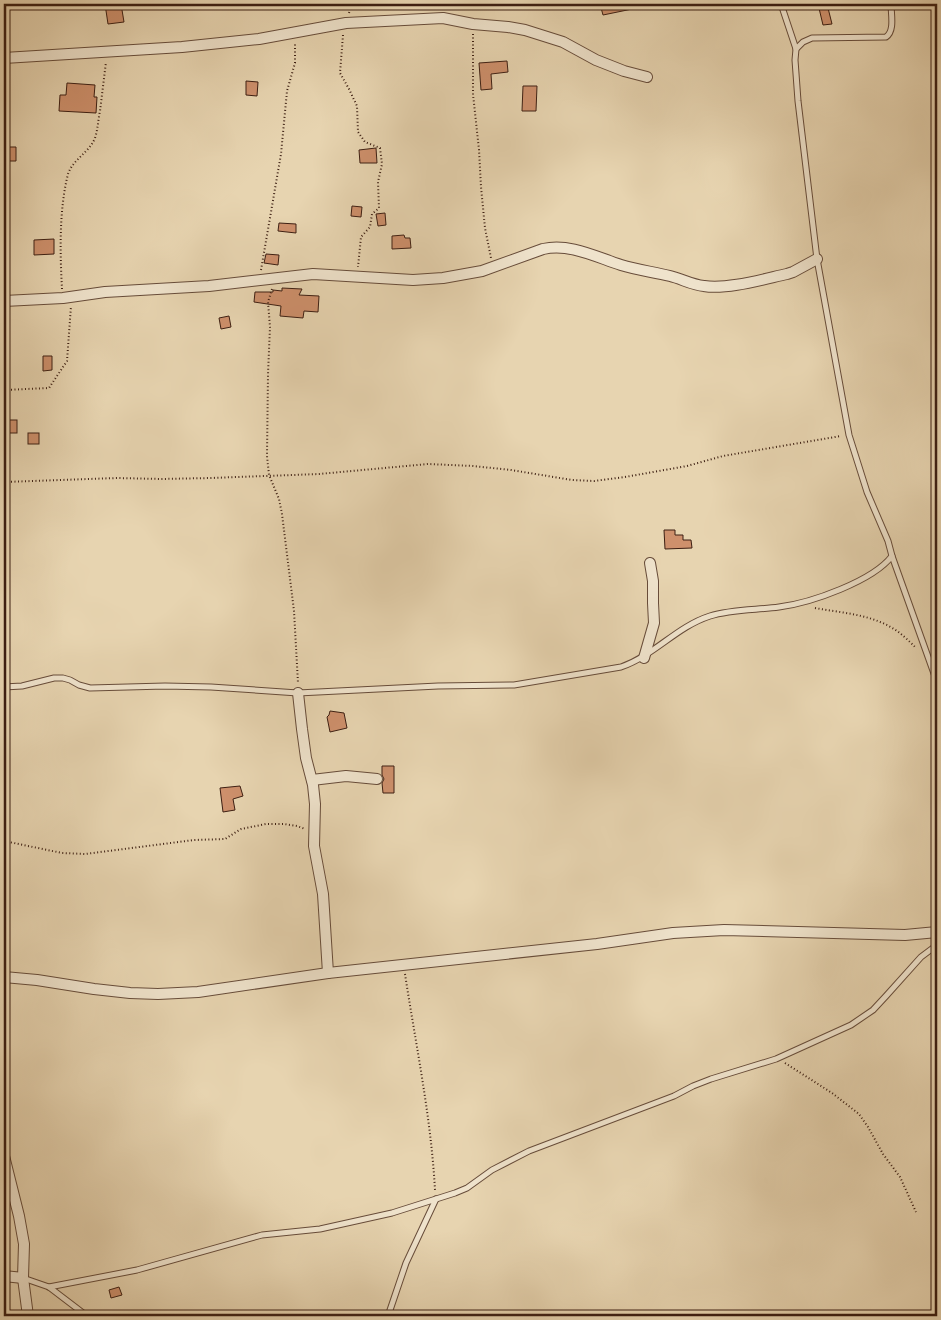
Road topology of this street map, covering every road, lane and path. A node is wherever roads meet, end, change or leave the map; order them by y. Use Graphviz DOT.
graph roads {
  1 [pos="352,4"];
  2 [pos="781,4"];
  3 [pos="891,4"];
  4 [pos="346,23"];
  5 [pos="473,24"];
  6 [pos="295,33"];
  7 [pos="796,50"];
  8 [pos="107,52"];
  9 [pos="4,58"];
  10 [pos="647,77"];
  11 [pos="817,259"];
  12 [pos="491,262"];
  13 [pos="358,273"];
  14 [pos="275,279"];
  15 [pos="258,281"];
  16 [pos="67,300"];
  17 [pos="4,301"];
  18 [pos="4,390"];
  19 [pos="849,435"];
  20 [pos="269,475"];
  21 [pos="4,482"];
  22 [pos="892,556"];
  23 [pos="650,563"];
  24 [pos="814,608"];
  25 [pos="644,658"];
  26 [pos="928,658"];
  27 [pos="937,682"];
  28 [pos="4,687"];
  29 [pos="298,693"];
  30 [pos="377,779"];
  31 [pos="312,780"];
  32 [pos="314,833"];
  33 [pos="4,841"];
  34 [pos="937,932"];
  35 [pos="937,945"];
  36 [pos="403,965"];
  37 [pos="328,973"];
  38 [pos="4,977"];
  39 [pos="776,1059"];
  40 [pos="4,1156"];
  41 [pos="436,1200"];
  42 [pos="916,1212"];
  43 [pos="4,1276"];
  44 [pos="23,1278"];
  45 [pos="49,1286"];
  46 [pos="28,1316"];
  47 [pos="87,1316"];
  48 [pos="388,1316"];
  1 -- 4 [label="path"];
  2 -- 7 [label="lane"];
  3 -- 7 [label="lane"];
  4 -- 5 [label="street"];
  4 -- 6 [label="street"];
  4 -- 13 [label="path"];
  5 -- 10 [label="street"];
  5 -- 12 [label="path"];
  6 -- 8 [label="street"];
  6 -- 15 [label="path"];
  7 -- 11 [label="lane"];
  8 -- 9 [label="street"];
  8 -- 16 [label="path"];
  11 -- 14 [label="street"];
  11 -- 19 [label="lane"];
  14 -- 15 [label="street"];
  14 -- 20 [label="path"];
  15 -- 16 [label="street"];
  16 -- 17 [label="street"];
  16 -- 18 [label="path"];
  19 -- 20 [label="path"];
  19 -- 22 [label="lane"];
  20 -- 21 [label="path"];
  20 -- 29 [label="path"];
  22 -- 25 [label="lane"];
  22 -- 26 [label="lane"];
  23 -- 25 [label="street"];
  24 -- 26 [label="path"];
  25 -- 29 [label="lane"];
  26 -- 27 [label="lane"];
  28 -- 29 [label="lane"];
  29 -- 31 [label="street"];
  30 -- 31 [label="street"];
  31 -- 32 [label="street"];
  32 -- 33 [label="path"];
  32 -- 37 [label="street"];
  34 -- 36 [label="street"];
  35 -- 39 [label="lane"];
  36 -- 37 [label="street"];
  36 -- 41 [label="path"];
  37 -- 38 [label="street"];
  39 -- 41 [label="lane"];
  39 -- 42 [label="path"];
  40 -- 44 [label="street"];
  41 -- 45 [label="lane"];
  41 -- 48 [label="lane"];
  43 -- 44 [label="street"];
  44 -- 45 [label="lane"];
  44 -- 46 [label="street"];
  45 -- 47 [label="lane"];
}
